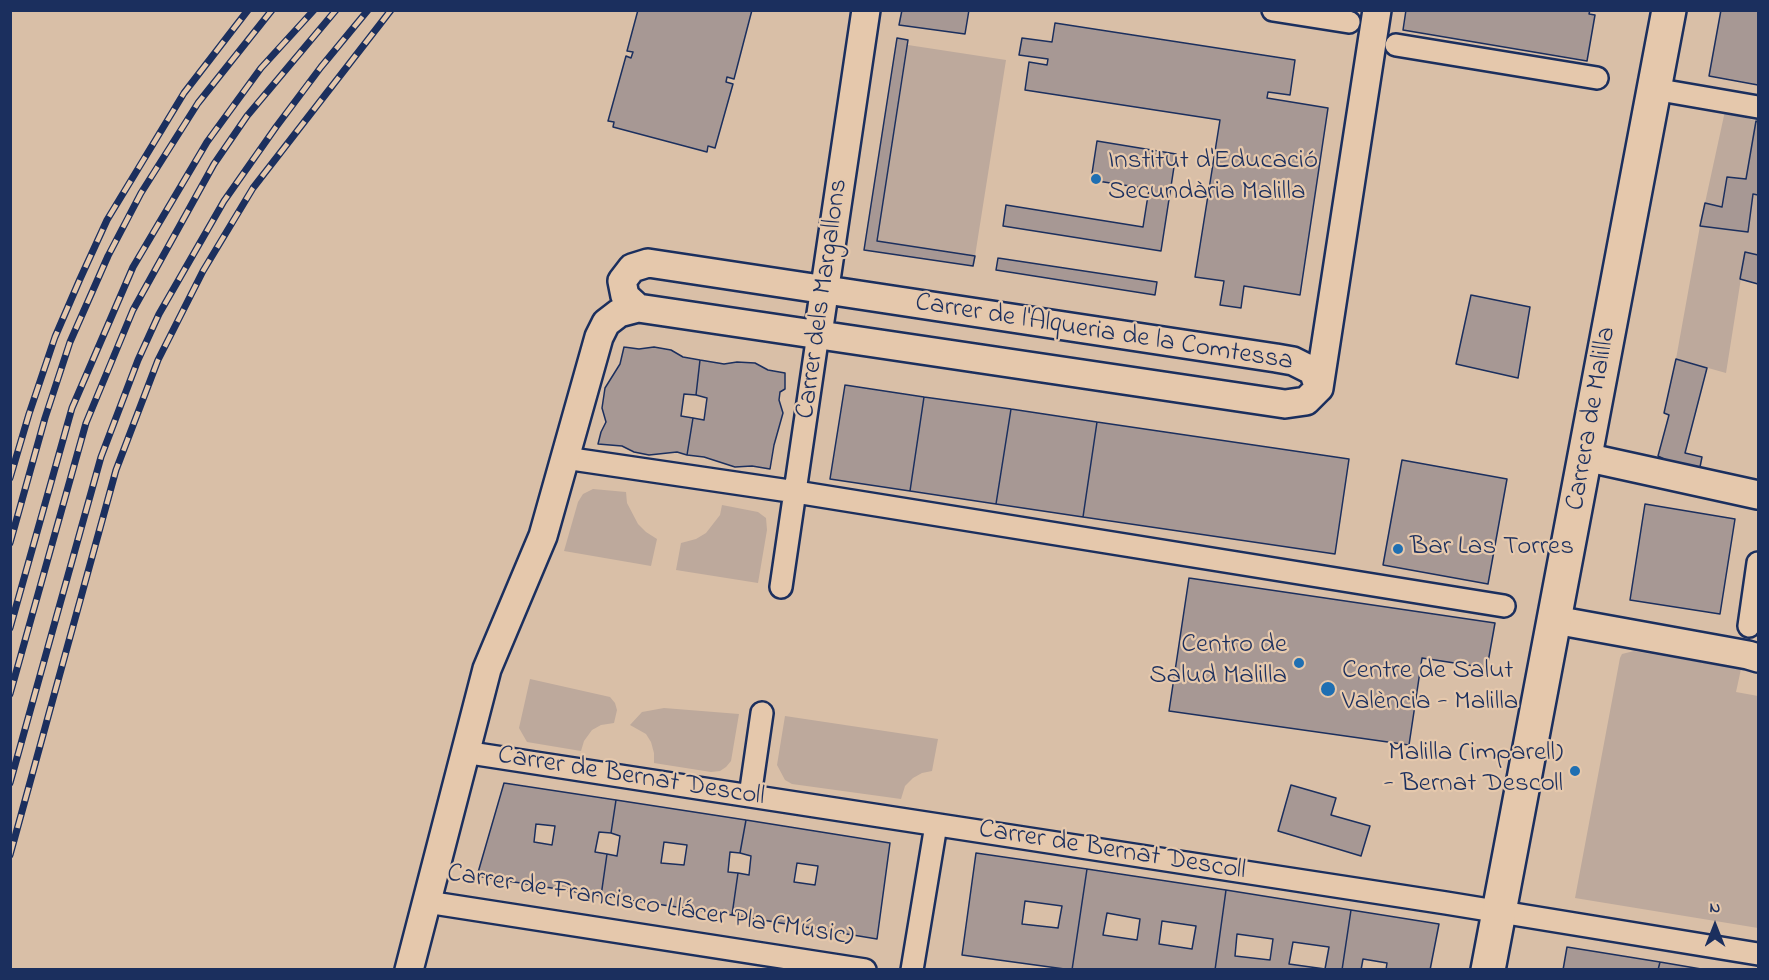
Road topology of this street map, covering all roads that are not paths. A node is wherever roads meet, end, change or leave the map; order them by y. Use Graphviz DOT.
graph roads {
  1 [pos="866,10"];
  2 [pos="1272,10"];
  3 [pos="1377,10"];
  4 [pos="1670,10"];
  5 [pos="1348,22"];
  6 [pos="1396,45"];
  7 [pos="1597,78"];
  8 [pos="1654,89"];
  9 [pos="1758,106"];
  10 [pos="825,289"];
  11 [pos="638,308"];
  12 [pos="818,334"];
  13 [pos="1319,388"];
  14 [pos="1585,457"];
  15 [pos="565,458"];
  16 [pos="796,492"];
  17 [pos="1758,495"];
  18 [pos="1758,563"];
  19 [pos="781,587"];
  20 [pos="1504,606"];
  21 [pos="1555,621"];
  22 [pos="1749,626"];
  23 [pos="1758,658"];
  24 [pos="762,713"];
  25 [pos="464,752"];
  26 [pos="750,796"];
  27 [pos="936,825"];
  28 [pos="427,902"];
  29 [pos="1499,913"];
  30 [pos="1758,954"];
  31 [pos="795,965"];
  32 [pos="409,969"];
  33 [pos="866,969"];
  34 [pos="912,969"];
  35 [pos="1488,969"];
  1 -- 10 [label="street, Carrer dels Margallons"];
  2 -- 5 [label="street"];
  3 -- 13 [label="street"];
  4 -- 8 [label="street, Carrera de Malilla"];
  6 -- 7 [label="street"];
  8 -- 9 [label="street"];
  8 -- 14 [label="street, Carrera de Malilla"];
  10 -- 11 [label="street, Carrer de l'Alqueria de la Comtessa"];
  10 -- 12 [label="street, Carrer dels Margallons"];
  10 -- 13 [label="street, Carrer de l'Alqueria de la Comtessa"];
  11 -- 12 [label="street, Carrer de l'Alqueria de la Comtessa"];
  11 -- 15 [label="street"];
  12 -- 13 [label="street, Carrer de l'Alqueria de la Comtessa"];
  12 -- 16 [label="street, Carrer dels Margallons"];
  14 -- 17 [label="street"];
  14 -- 21 [label="street, Carrera de Malilla"];
  15 -- 16 [label="street"];
  15 -- 25 [label="street"];
  16 -- 19 [label="street, Carrer dels Margallons"];
  16 -- 20 [label="street"];
  18 -- 22 [label="street"];
  21 -- 23 [label="street"];
  21 -- 29 [label="street, Carrera de Malilla"];
  24 -- 26 [label="street"];
  25 -- 26 [label="street, Carrer de Bernat Descoll"];
  25 -- 28 [label="street"];
  26 -- 27 [label="street, Carrer de Bernat Descoll"];
  27 -- 29 [label="street, Carrer de Bernat Descoll"];
  27 -- 34 [label="street"];
  28 -- 31 [label="street, Carrer de Francisco Llácer Pla (Músic)"];
  28 -- 32 [label="street"];
  29 -- 30 [label="street, Carrer de Bernat Descoll"];
  29 -- 35 [label="street, Carrera de Malilla"];
  31 -- 33 [label="street, Carrer de Francisco Llácer Pla (Músic)"];
}
